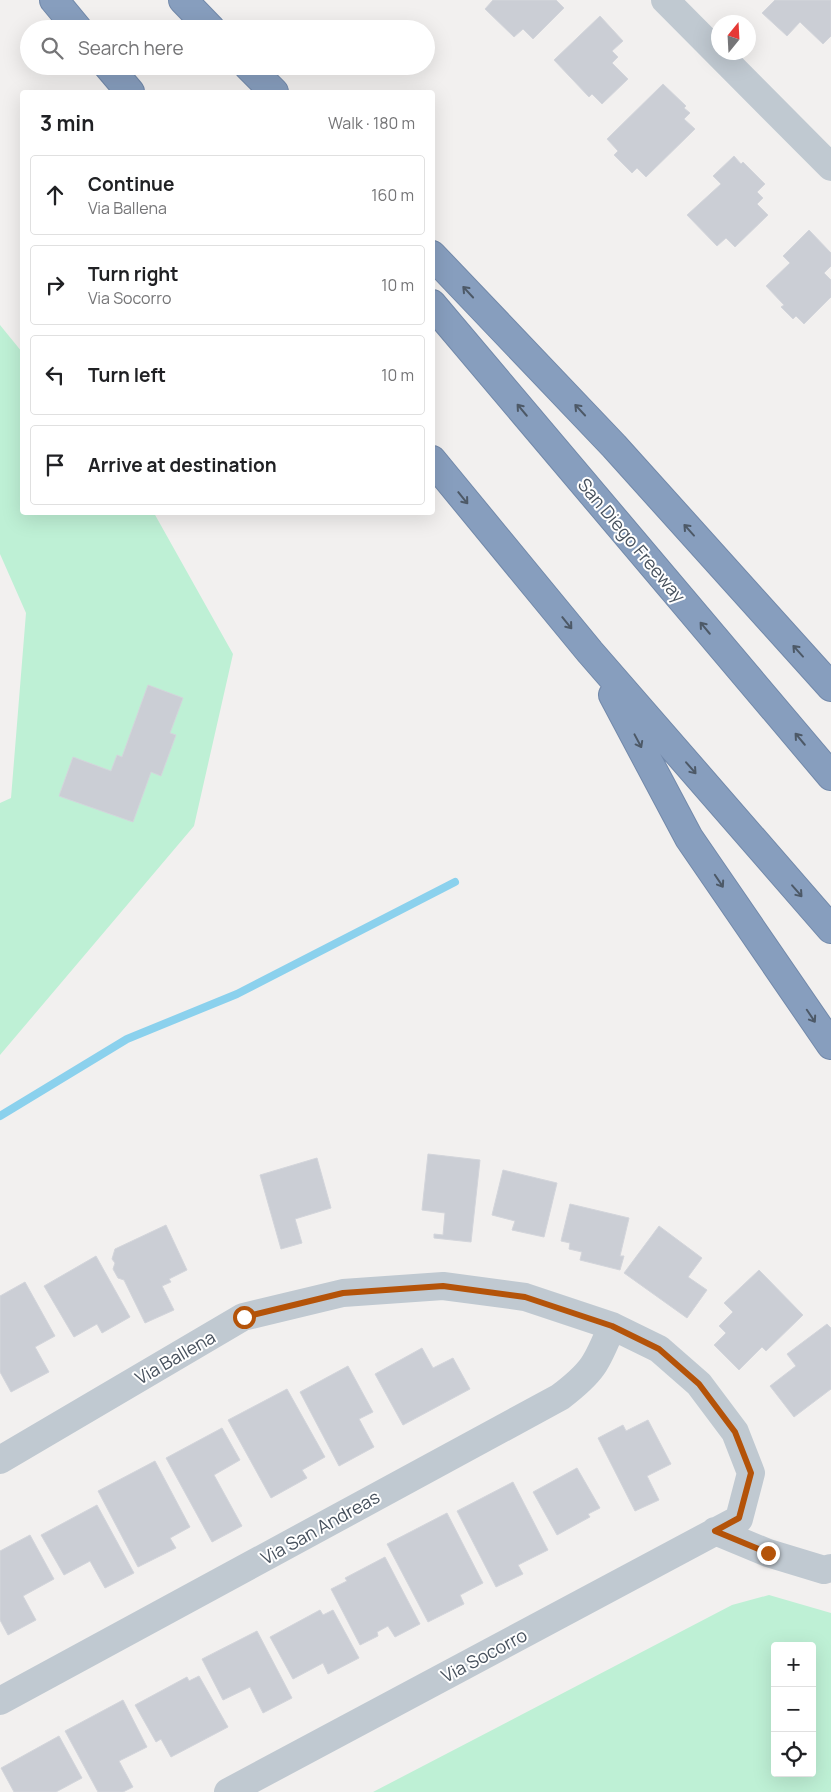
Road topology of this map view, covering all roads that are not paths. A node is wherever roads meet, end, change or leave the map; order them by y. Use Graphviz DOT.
graph roads {
  1 [pos="54,0"];
  2 [pos="177,0"];
  3 [pos="183,0"];
  4 [pos="665,0"];
  5 [pos="71,20"];
  6 [pos="194,20"];
  7 [pos="202,20"];
  8 [pos="116,75"];
  9 [pos="240,75"];
  10 [pos="257,75"];
  11 [pos="128,90"];
  12 [pos="253,90"];
  13 [pos="272,90"];
  14 [pos="831,168"];
  15 [pos="435,258"];
  16 [pos="435,308"];
  17 [pos="435,464"];
  18 [pos="590,652"];
  19 [pos="831,687"];
  20 [pos="831,776"];
  21 [pos="831,929"];
  22 [pos="831,1045"];
  23 [pos="612,1326"];
  24 [pos="0,1460"];
  25 [pos="739,1518"];
  26 [pos="715,1531"];
  27 [pos="831,1568"];
  28 [pos="0,1701"];
  29 [pos="228,1792"];
  1 -- 5 [label="highway"];
  2 -- 6 [label="highway"];
  3 -- 7 [label="highway"];
  4 -- 14 [label="street"];
  8 -- 11 [label="highway"];
  9 -- 12 [label="highway"];
  10 -- 13 [label="highway"];
  19 -- 15 [label="highway, one-way"];
  20 -- 16 [label="highway, San Diego Freeway, one-way"];
  17 -- 18 [label="highway, one-way"];
  18 -- 21 [label="highway, one-way"];
  18 -- 22 [label="highway, one-way"];
  23 -- 24 [label="street, Via Ballena"];
  23 -- 25 [label="street, Via Ballena"];
  23 -- 28 [label="street, Via San Andreas"];
  25 -- 26 [label="street, Via Socorro"];
  26 -- 27 [label="street"];
  26 -- 29 [label="street, Via Socorro"];
}
